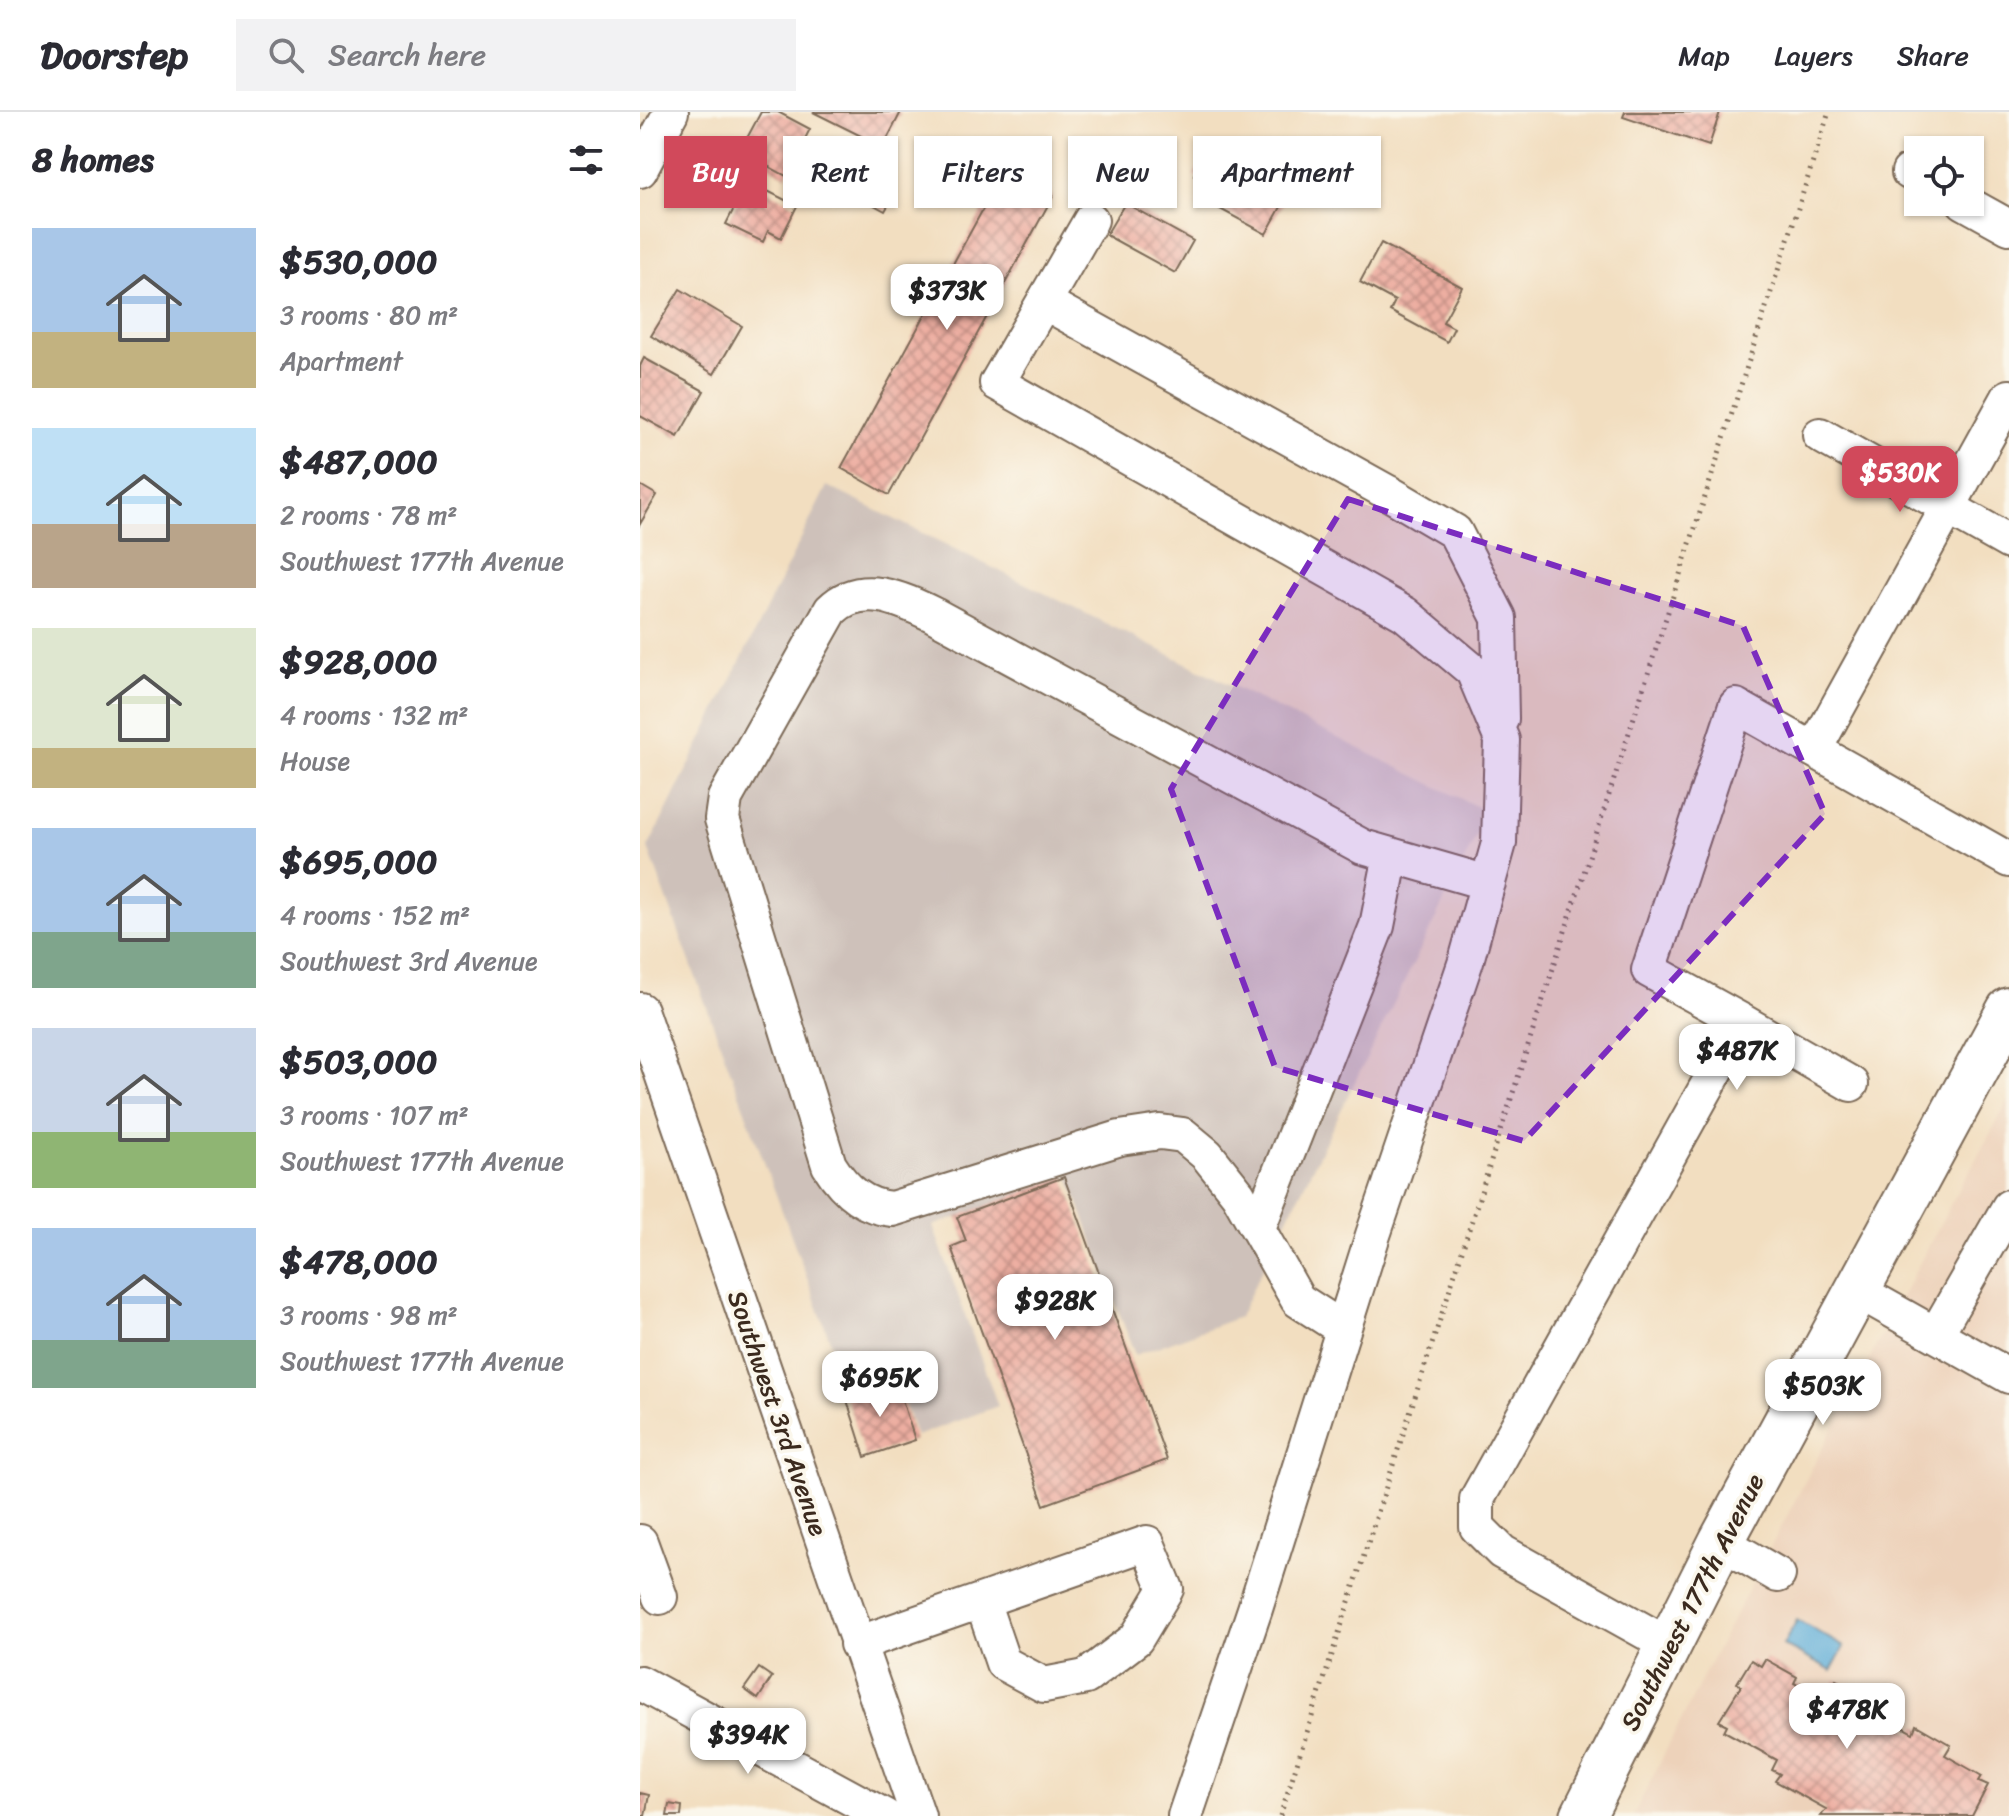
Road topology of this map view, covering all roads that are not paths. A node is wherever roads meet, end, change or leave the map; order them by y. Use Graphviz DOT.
graph roads {
  1 [pos="671,112"];
  2 [pos="640,170"];
  3 [pos="1984,213"];
  4 [pos="1091,220"];
  5 [pos="2009,227"];
  6 [pos="1044,302"];
  7 [pos="2009,397"];
  8 [pos="1820,435"];
  9 [pos="1947,507"];
  10 [pos="2009,542"];
  11 [pos="1502,740"];
  12 [pos="1814,750"];
  13 [pos="1377,851"];
  14 [pos="2009,860"];
  15 [pos="1488,883"];
  16 [pos="640,1010"];
  17 [pos="2009,1010"];
  18 [pos="1743,1022"];
  19 [pos="1851,1084"];
  20 [pos="2009,1207"];
  21 [pos="1258,1228"];
  22 [pos="2000,1246"];
  23 [pos="1858,1291"];
  24 [pos="1343,1329"];
  25 [pos="1936,1334"];
  26 [pos="2009,1376"];
  27 [pos="640,1542"];
  28 [pos="1721,1542"];
  29 [pos="1778,1575"];
  30 [pos="660,1597"];
  31 [pos="982,1601"];
  32 [pos="857,1644"];
  33 [pos="1669,1645"];
  34 [pos="640,1683"];
  35 [pos="884,1816"];
  36 [pos="918,1816"];
  37 [pos="1185,1816"];
  38 [pos="1583,1816"];
  1 -- 2 [label="street"];
  3 -- 5 [label="street"];
  4 -- 6 [label="street"];
  6 -- 11 [label="street"];
  6 -- 11 [label="street"];
  7 -- 9 [label="street"];
  8 -- 9 [label="street"];
  9 -- 10 [label="street"];
  9 -- 12 [label="street"];
  11 -- 15 [label="street"];
  12 -- 14 [label="street"];
  12 -- 18 [label="street"];
  13 -- 15 [label="street"];
  13 -- 21 [label="street"];
  13 -- 21 [label="street"];
  15 -- 24 [label="street"];
  16 -- 32 [label="street, Southwest 3rd Avenue"];
  17 -- 23 [label="main road, Southwest 177th Avenue"];
  18 -- 19 [label="street"];
  18 -- 33 [label="street"];
  20 -- 22 [label="street"];
  21 -- 24 [label="street"];
  22 -- 25 [label="street"];
  23 -- 25 [label="street"];
  23 -- 28 [label="main road, Southwest 177th Avenue"];
  24 -- 37 [label="street"];
  25 -- 26 [label="street"];
  27 -- 30 [label="street"];
  28 -- 29 [label="street"];
  28 -- 33 [label="main road, Southwest 177th Avenue"];
  31 -- 31 [label="street"];
  31 -- 32 [label="street"];
  32 -- 36 [label="street, Southwest 3rd Avenue"];
  33 -- 38 [label="main road, Southwest 177th Avenue"];
  34 -- 35 [label="street"];
}
